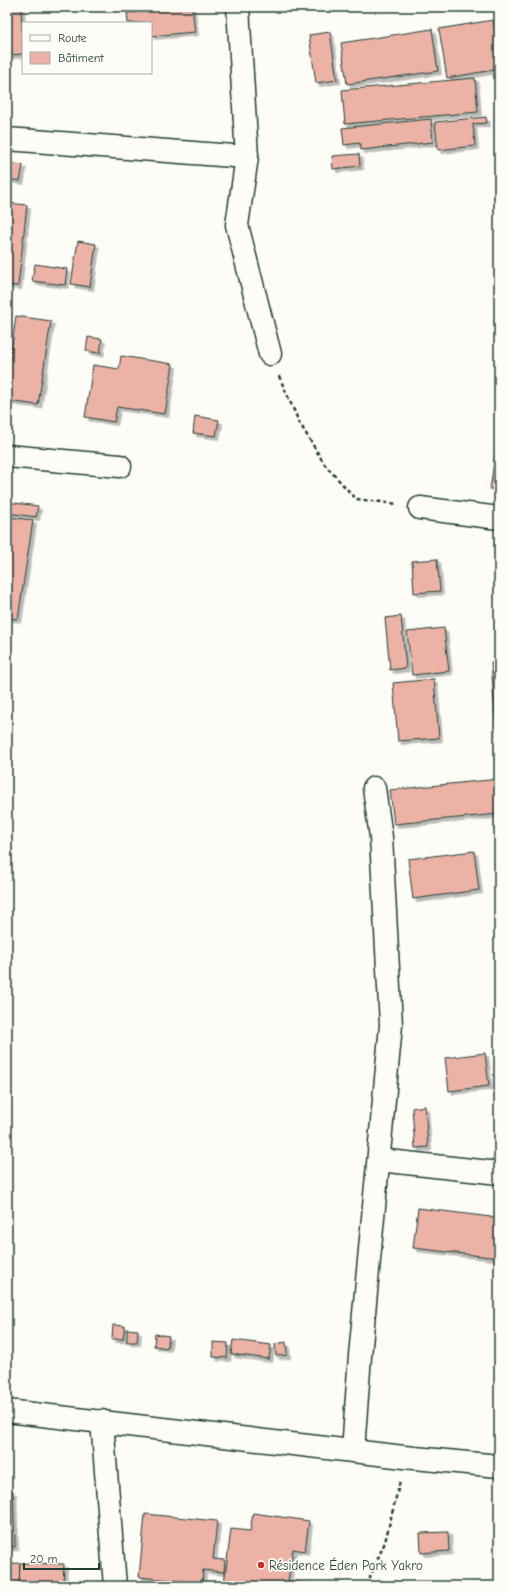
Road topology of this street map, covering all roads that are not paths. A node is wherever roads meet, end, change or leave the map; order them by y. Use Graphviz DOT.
graph roads {
  1 [pos="238,7"];
  2 [pos="7,139"];
  3 [pos="247,157"];
  4 [pos="270,354"];
  5 [pos="7,456"];
  6 [pos="120,466"];
  7 [pos="420,508"];
  8 [pos="499,518"];
  9 [pos="374,788"];
  10 [pos="380,1160"];
  11 [pos="499,1173"];
  12 [pos="7,1411"];
  13 [pos="102,1421"];
  14 [pos="353,1450"];
  15 [pos="499,1466"];
  16 [pos="115,1586"];
  1 -- 3 [label="street"];
  2 -- 3 [label="street"];
  3 -- 4 [label="street"];
  5 -- 6 [label="street"];
  7 -- 8 [label="street"];
  9 -- 10 [label="street"];
  10 -- 11 [label="street"];
  10 -- 14 [label="street"];
  12 -- 13 [label="street"];
  13 -- 14 [label="street"];
  13 -- 16 [label="street"];
  14 -- 15 [label="street"];
}
